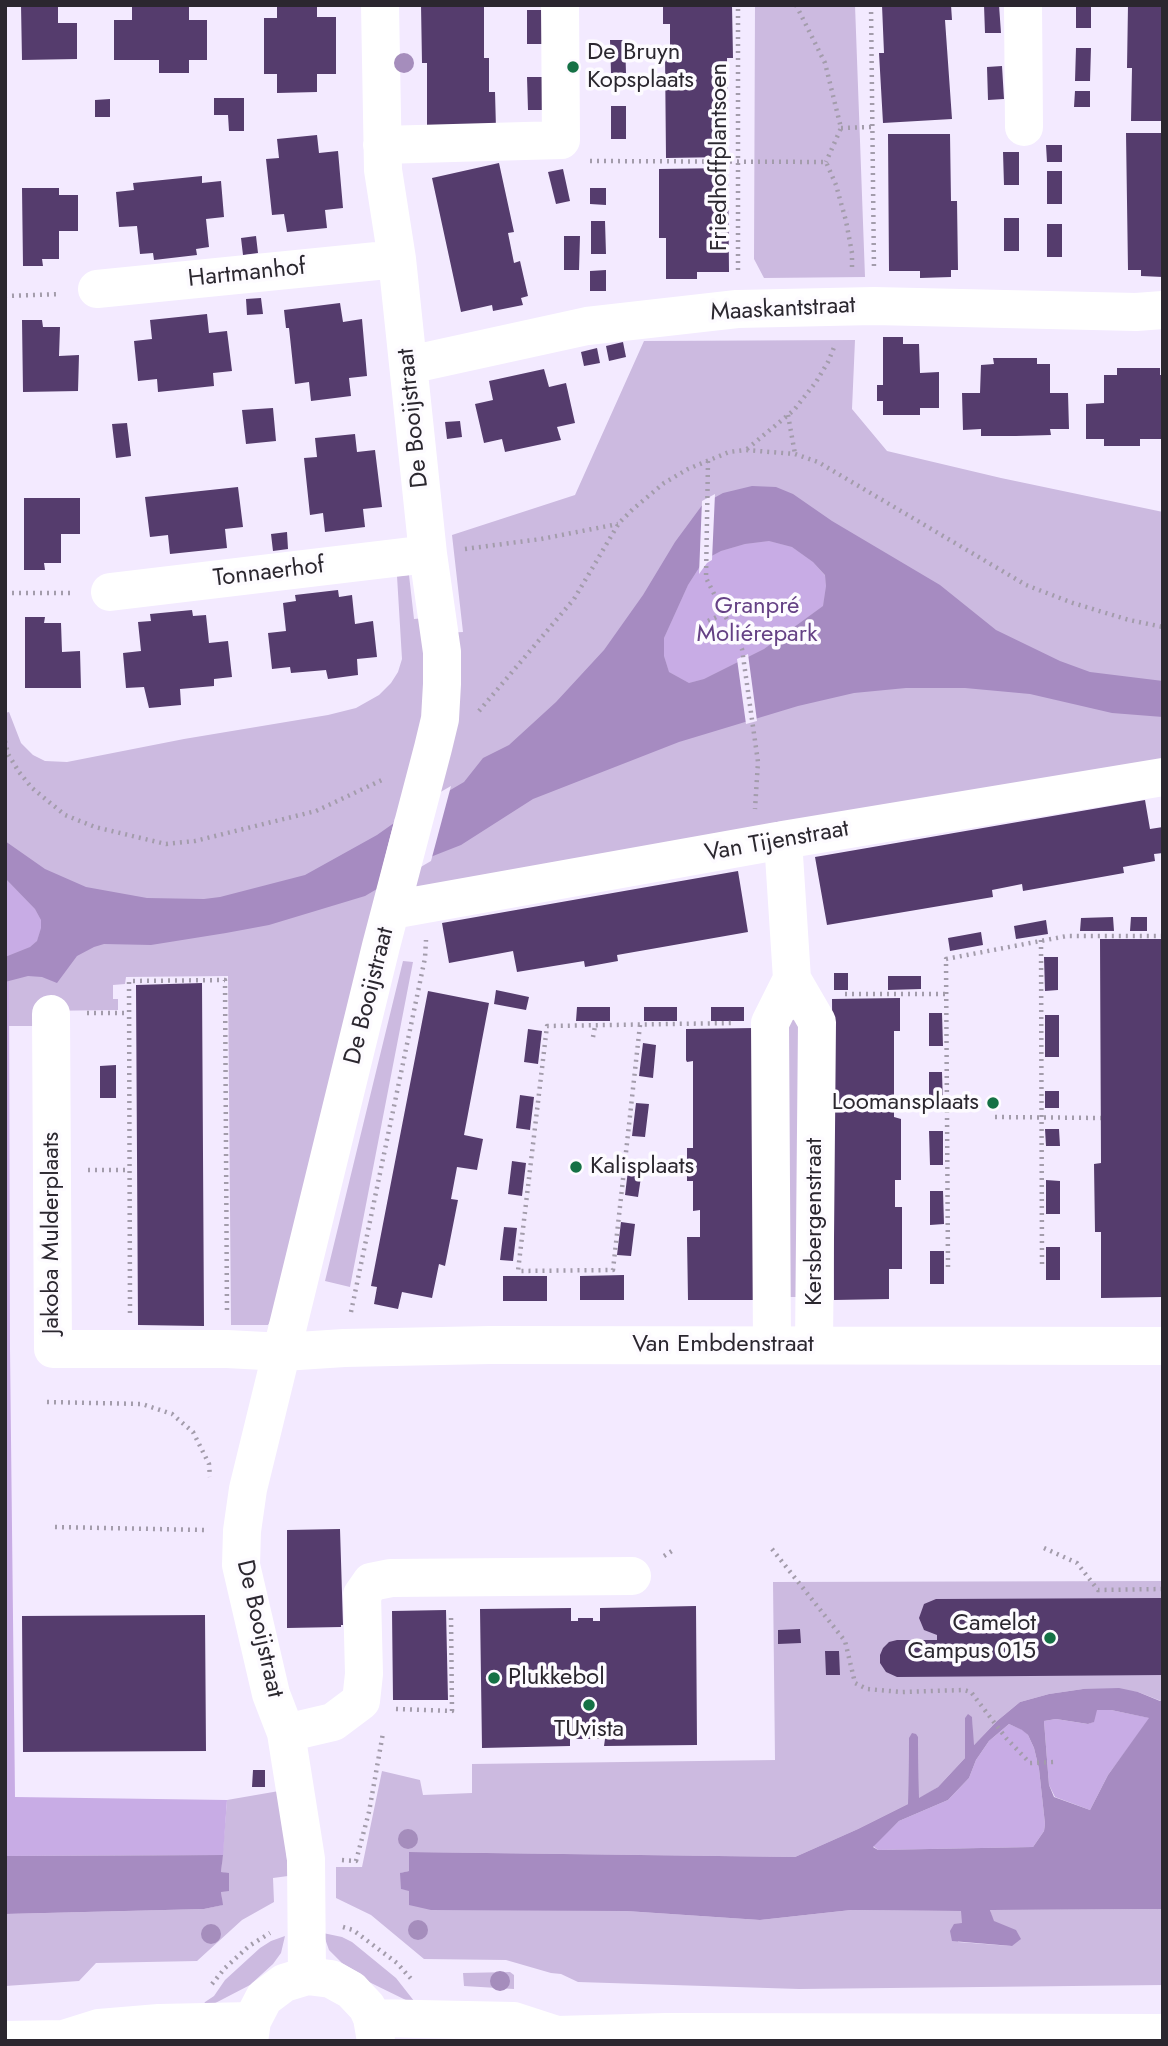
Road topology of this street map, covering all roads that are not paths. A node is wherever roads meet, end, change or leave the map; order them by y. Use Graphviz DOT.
graph roads {
  1 [pos="380,5"];
  2 [pos="560,5"];
  3 [pos="1023,5"];
  4 [pos="1024,127"];
  5 [pos="382,145"];
  6 [pos="397,259"];
  7 [pos="97,289"];
  8 [pos="1163,310"];
  9 [pos="409,365"];
  10 [pos="428,554"];
  11 [pos="110,593"];
  12 [pos="1163,777"];
  13 [pos="771,842"];
  14 [pos="407,897"];
  15 [pos="797,987"];
  16 [pos="51,1014"];
  17 [pos="772,1345"];
  18 [pos="814,1345"];
  19 [pos="1163,1346"];
  20 [pos="283,1352"];
  21 [pos="632,1576"];
  22 [pos="286,1732"];
  23 [pos="307,1976"];
  24 [pos="374,2029"];
  25 [pos="250,2031"];
  26 [pos="1163,2034"];
  27 [pos="549,2038"];
  28 [pos="5,2040"];
  29 [pos="67,2040"];
  1 -- 5 [label="street, De Booijstraat"];
  2 -- 5 [label="street"];
  3 -- 4 [label="street"];
  5 -- 6 [label="street, De Booijstraat"];
  6 -- 7 [label="street, Hartmanhof"];
  6 -- 9 [label="street, De Booijstraat"];
  8 -- 9 [label="street, Maaskantstraat"];
  9 -- 10 [label="street, De Booijstraat"];
  10 -- 11 [label="street, Tonnaerhof"];
  10 -- 14 [label="street, De Booijstraat"];
  12 -- 13 [label="street, Van Tijenstraat"];
  13 -- 14 [label="street, Van Tijenstraat"];
  13 -- 15 [label="street, Kersbergenstraat"];
  14 -- 20 [label="street, De Booijstraat"];
  15 -- 17 [label="street, Kersbergenstraat"];
  15 -- 18 [label="street, Kersbergenstraat"];
  16 -- 20 [label="street, Jakoba Mulderplaats"];
  17 -- 18 [label="street, Van Embdenstraat"];
  17 -- 20 [label="street, Van Embdenstraat"];
  18 -- 19 [label="street, Van Embdenstraat"];
  20 -- 22 [label="street, De Booijstraat"];
  21 -- 22 [label="street"];
  22 -- 23 [label="street, De Booijstraat"];
  23 -- 24 [label="street"];
  23 -- 25 [label="street"];
  24 -- 27 [label="street"];
  25 -- 29 [label="street"];
  26 -- 27 [label="street"];
  28 -- 29 [label="street"];
}
